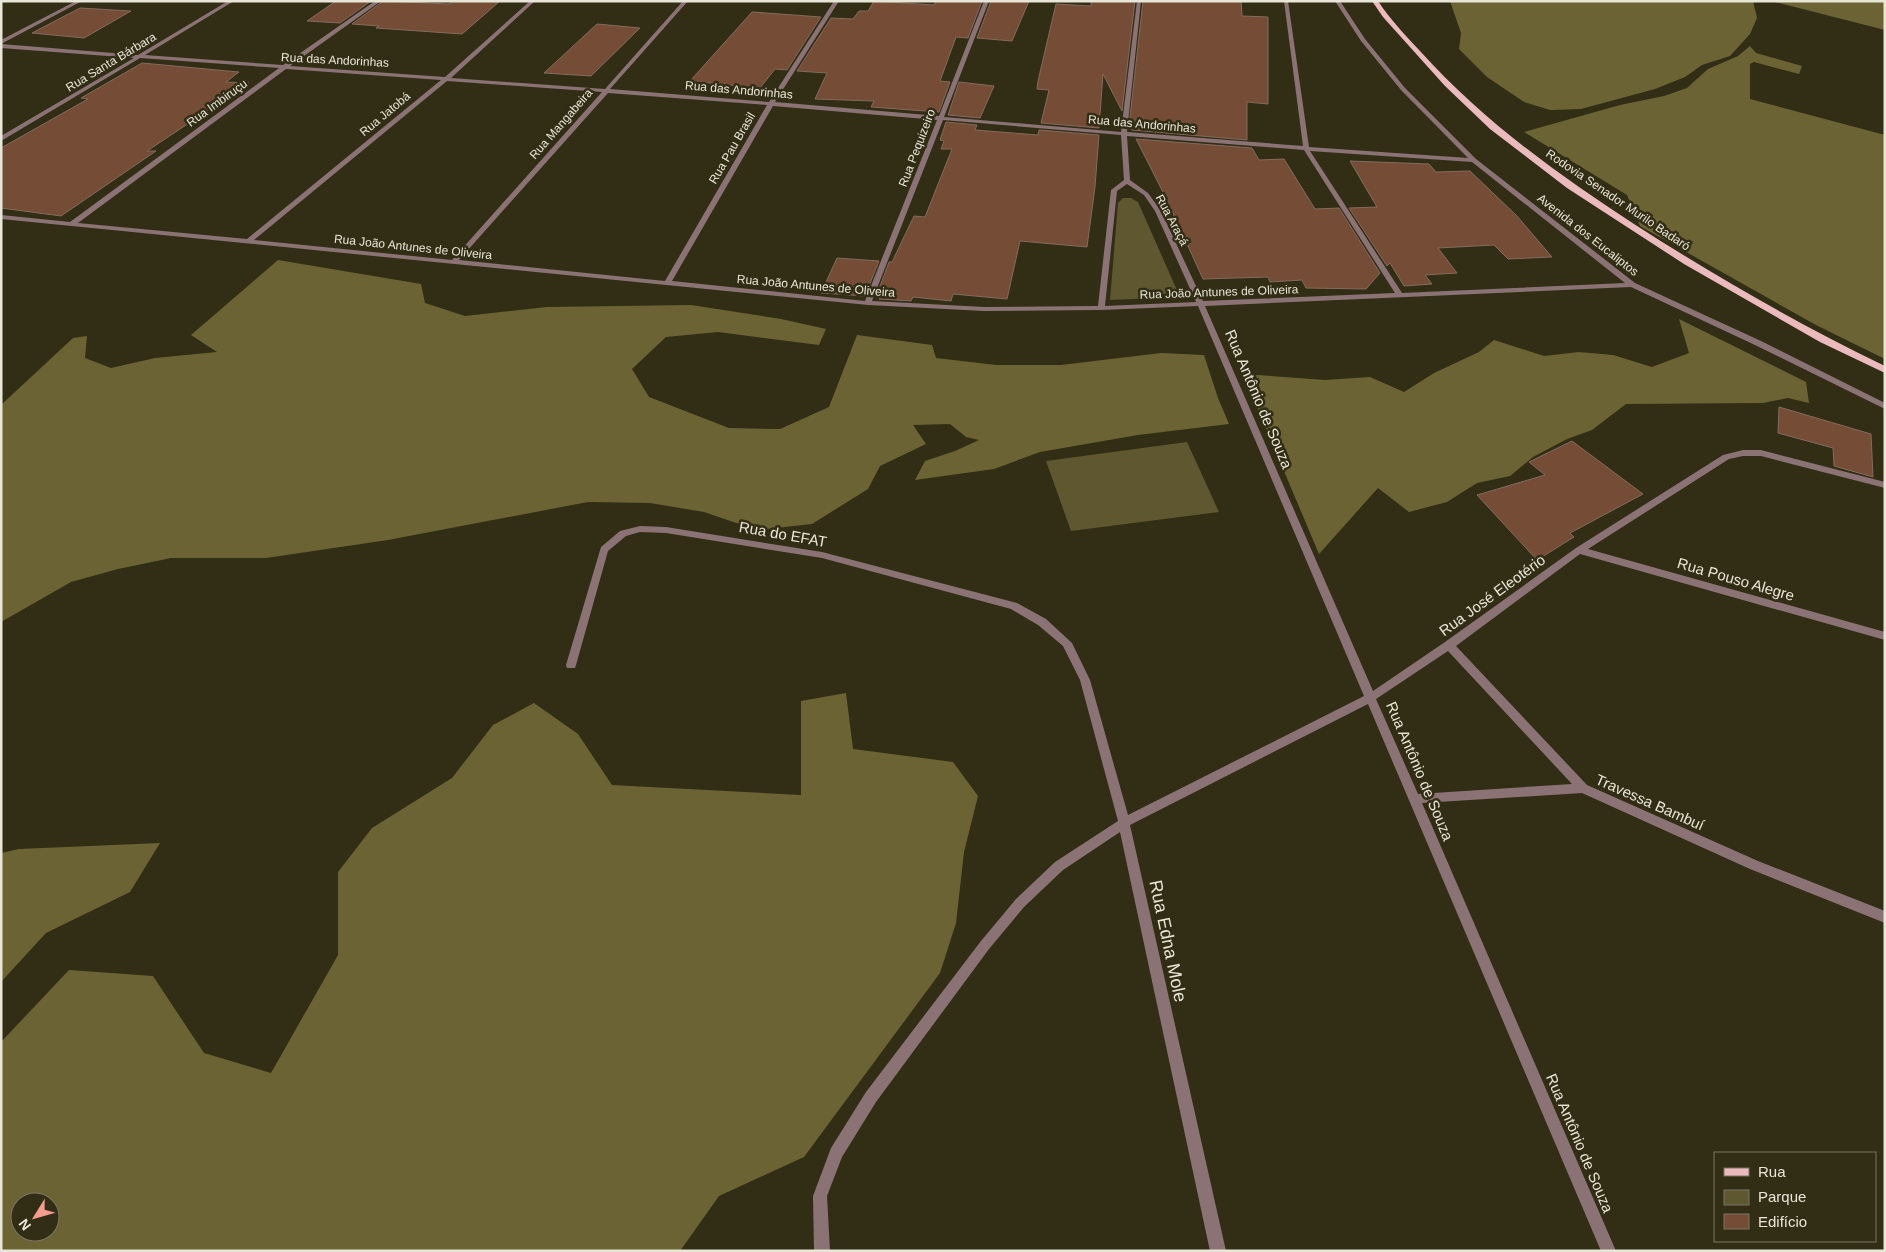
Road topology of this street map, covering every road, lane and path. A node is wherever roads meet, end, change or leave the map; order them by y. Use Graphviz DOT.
graph roads {
  1 [pos="80,1"];
  2 [pos="232,1"];
  3 [pos="379,1"];
  4 [pos="533,1"];
  5 [pos="686,1"];
  6 [pos="837,1"];
  7 [pos="987,1"];
  8 [pos="1138,1"];
  9 [pos="1286,1"];
  10 [pos="1337,1"];
  11 [pos="1375,1"];
  12 [pos="1,42"];
  13 [pos="1,46"];
  14 [pos="139,57"];
  15 [pos="283,68"];
  16 [pos="447,78"];
  17 [pos="606,91"];
  18 [pos="771,104"];
  19 [pos="940,119"];
  20 [pos="1124,134"];
  21 [pos="1,139"];
  22 [pos="1306,149"];
  23 [pos="1474,160"];
  24 [pos="1127,181"];
  25 [pos="1,217"];
  26 [pos="70,225"];
  27 [pos="249,241"];
  28 [pos="453,263"];
  29 [pos="667,284"];
  30 [pos="1632,285"];
  31 [pos="1400,296"];
  32 [pos="868,303"];
  33 [pos="1201,305"];
  34 [pos="1101,308"];
  35 [pos="1885,370"];
  36 [pos="1885,406"];
  37 [pos="1885,485"];
  38 [pos="1580,550"];
  39 [pos="1885,636"];
  40 [pos="1067,643"];
  41 [pos="1450,645"];
  42 [pos="571,665"];
  43 [pos="1370,698"];
  44 [pos="1583,788"];
  45 [pos="1414,799"];
  46 [pos="1124,823"];
  47 [pos="1885,917"];
  48 [pos="822,1251"];
  49 [pos="1218,1251"];
  50 [pos="1609,1251"];
  1 -- 12 [label="street"];
  2 -- 14 [label="street, Rua Santa Bárbara"];
  3 -- 15 [label="street, Rua Imbiruçu"];
  4 -- 16 [label="street, Rua Jatobá"];
  5 -- 17 [label="street, Rua Mangabeira"];
  6 -- 18 [label="street, Rua Pau Brasil"];
  7 -- 19 [label="street, Rua Pequizeiro"];
  8 -- 20 [label="street"];
  9 -- 22 [label="street"];
  10 -- 23 [label="street, Avenida dos Eucaliptos"];
  11 -- 35 [label="main road, Rodovia Senador Murilo Badaró"];
  13 -- 14 [label="street, Rua das Andorinhas"];
  14 -- 15 [label="street, Rua das Andorinhas"];
  14 -- 21 [label="street, Rua Santa Bárbara"];
  15 -- 16 [label="street, Rua das Andorinhas"];
  15 -- 26 [label="street, Rua Imbiruçu"];
  16 -- 17 [label="street, Rua das Andorinhas"];
  16 -- 27 [label="street, Rua Jatobá"];
  17 -- 18 [label="street, Rua das Andorinhas"];
  17 -- 28 [label="street, Rua Mangabeira"];
  18 -- 19 [label="street, Rua das Andorinhas"];
  18 -- 29 [label="street, Rua Pau Brasil"];
  19 -- 20 [label="street, Rua das Andorinhas"];
  19 -- 32 [label="street, Rua Pequizeiro"];
  20 -- 22 [label="street, Rua das Andorinhas"];
  20 -- 24 [label="street"];
  22 -- 23 [label="street, Rua das Andorinhas"];
  22 -- 31 [label="street"];
  23 -- 30 [label="street, Avenida dos Eucaliptos"];
  24 -- 33 [label="street, Rua Araçá"];
  24 -- 34 [label="street"];
  25 -- 26 [label="street, Rua João Antunes de Oliveira"];
  26 -- 27 [label="street, Rua João Antunes de Oliveira"];
  27 -- 28 [label="street, Rua João Antunes de Oliveira"];
  28 -- 29 [label="street, Rua João Antunes de Oliveira"];
  29 -- 32 [label="street, Rua João Antunes de Oliveira"];
  30 -- 31 [label="street, Rua João Antunes de Oliveira"];
  30 -- 36 [label="street, Avenida dos Eucaliptos"];
  31 -- 33 [label="street, Rua João Antunes de Oliveira"];
  32 -- 34 [label="street, Rua João Antunes de Oliveira"];
  33 -- 34 [label="street, Rua João Antunes de Oliveira"];
  33 -- 43 [label="street, Rua Antônio de Souza"];
  37 -- 38 [label="street, Rua José Eleotério"];
  38 -- 39 [label="street, Rua Pouso Alegre"];
  38 -- 41 [label="street, Rua José Eleotério"];
  40 -- 42 [label="street, Rua do EFAT"];
  40 -- 46 [label="street, Rua Edna Mole"];
  41 -- 43 [label="street, Rua José Eleotério"];
  41 -- 44 [label="street, Travessa Bambuí"];
  43 -- 45 [label="street, Rua Antônio de Souza"];
  43 -- 46 [label="street, Rua José Eleotério"];
  44 -- 45 [label="street"];
  44 -- 47 [label="street, Travessa Bambuí"];
  45 -- 50 [label="street, Rua Antônio de Souza"];
  46 -- 48 [label="street, Rua José Eleotério"];
  46 -- 49 [label="street, Rua Edna Mole"];
}
